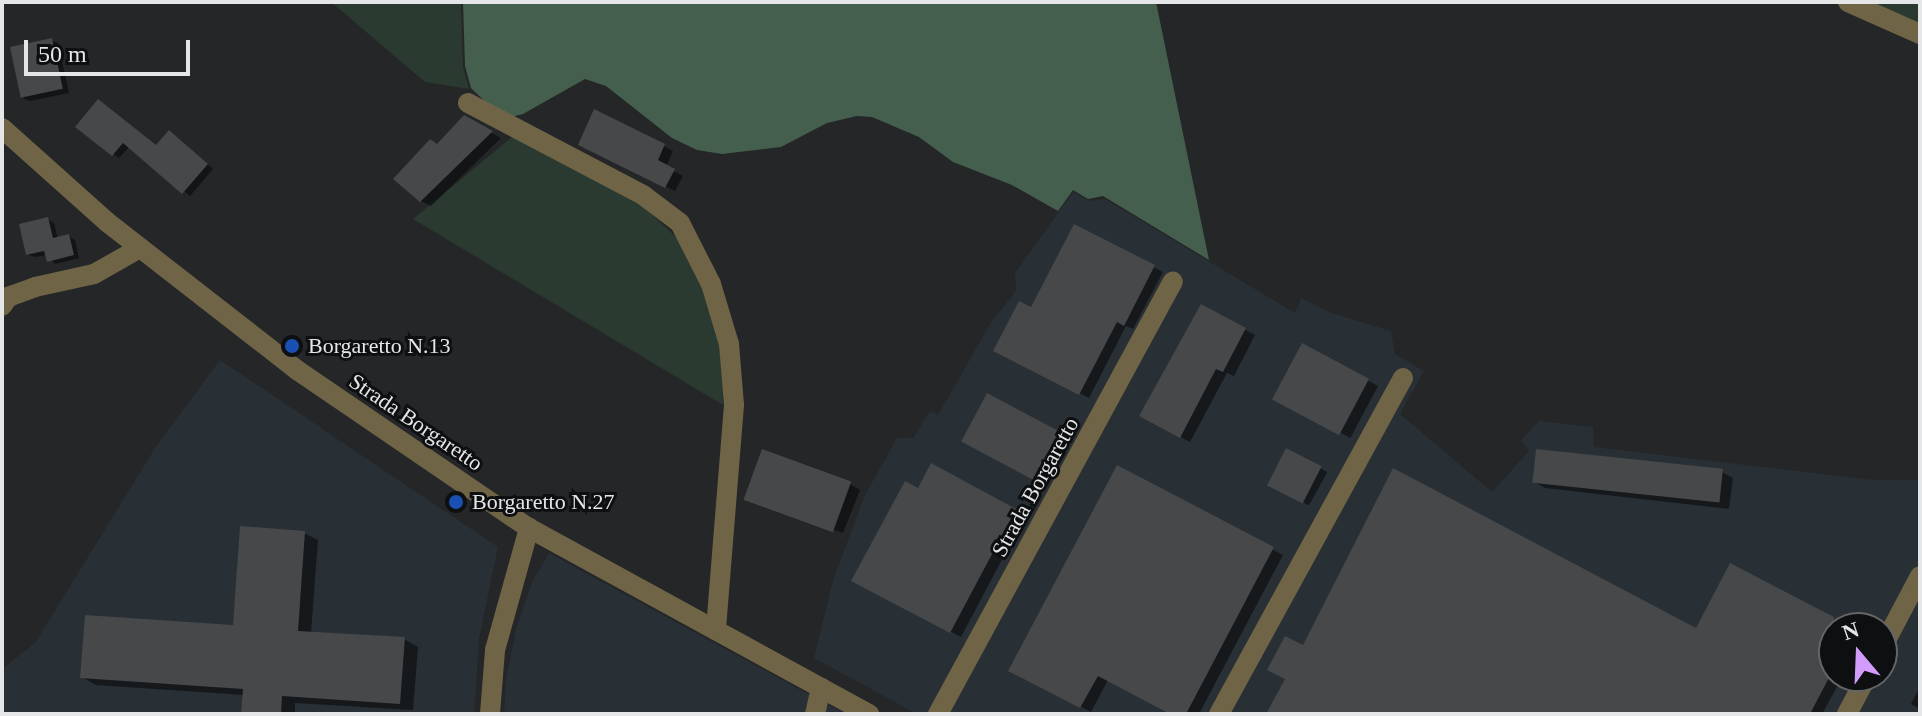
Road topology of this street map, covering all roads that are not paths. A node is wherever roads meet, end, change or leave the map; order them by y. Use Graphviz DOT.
graph roads {
  1 [pos="1848,2"];
  2 [pos="1920,34"];
  3 [pos="468,103"];
  4 [pos="2,128"];
  5 [pos="140,248"];
  6 [pos="1173,282"];
  7 [pos="2,306"];
  8 [pos="1403,378"];
  9 [pos="529,528"];
  10 [pos="1920,576"];
  11 [pos="1898,618"];
  12 [pos="716,630"];
  13 [pos="821,688"];
  14 [pos="1859,692"];
  15 [pos="490,714"];
  16 [pos="815,714"];
  17 [pos="869,714"];
  18 [pos="938,714"];
  19 [pos="1219,714"];
  20 [pos="1847,714"];
  1 -- 2 [label="street"];
  3 -- 12 [label="street"];
  4 -- 5 [label="street, Strada Borgaretto"];
  5 -- 7 [label="street"];
  5 -- 9 [label="street, Strada Borgaretto"];
  6 -- 18 [label="street, Strada Borgaretto"];
  8 -- 19 [label="street"];
  9 -- 12 [label="street, Strada Borgaretto"];
  9 -- 15 [label="street"];
  10 -- 11 [label="street"];
  12 -- 13 [label="street, Strada Borgaretto"];
  13 -- 16 [label="street"];
  13 -- 17 [label="street, Strada Borgaretto"];
  14 -- 20 [label="street"];
}
